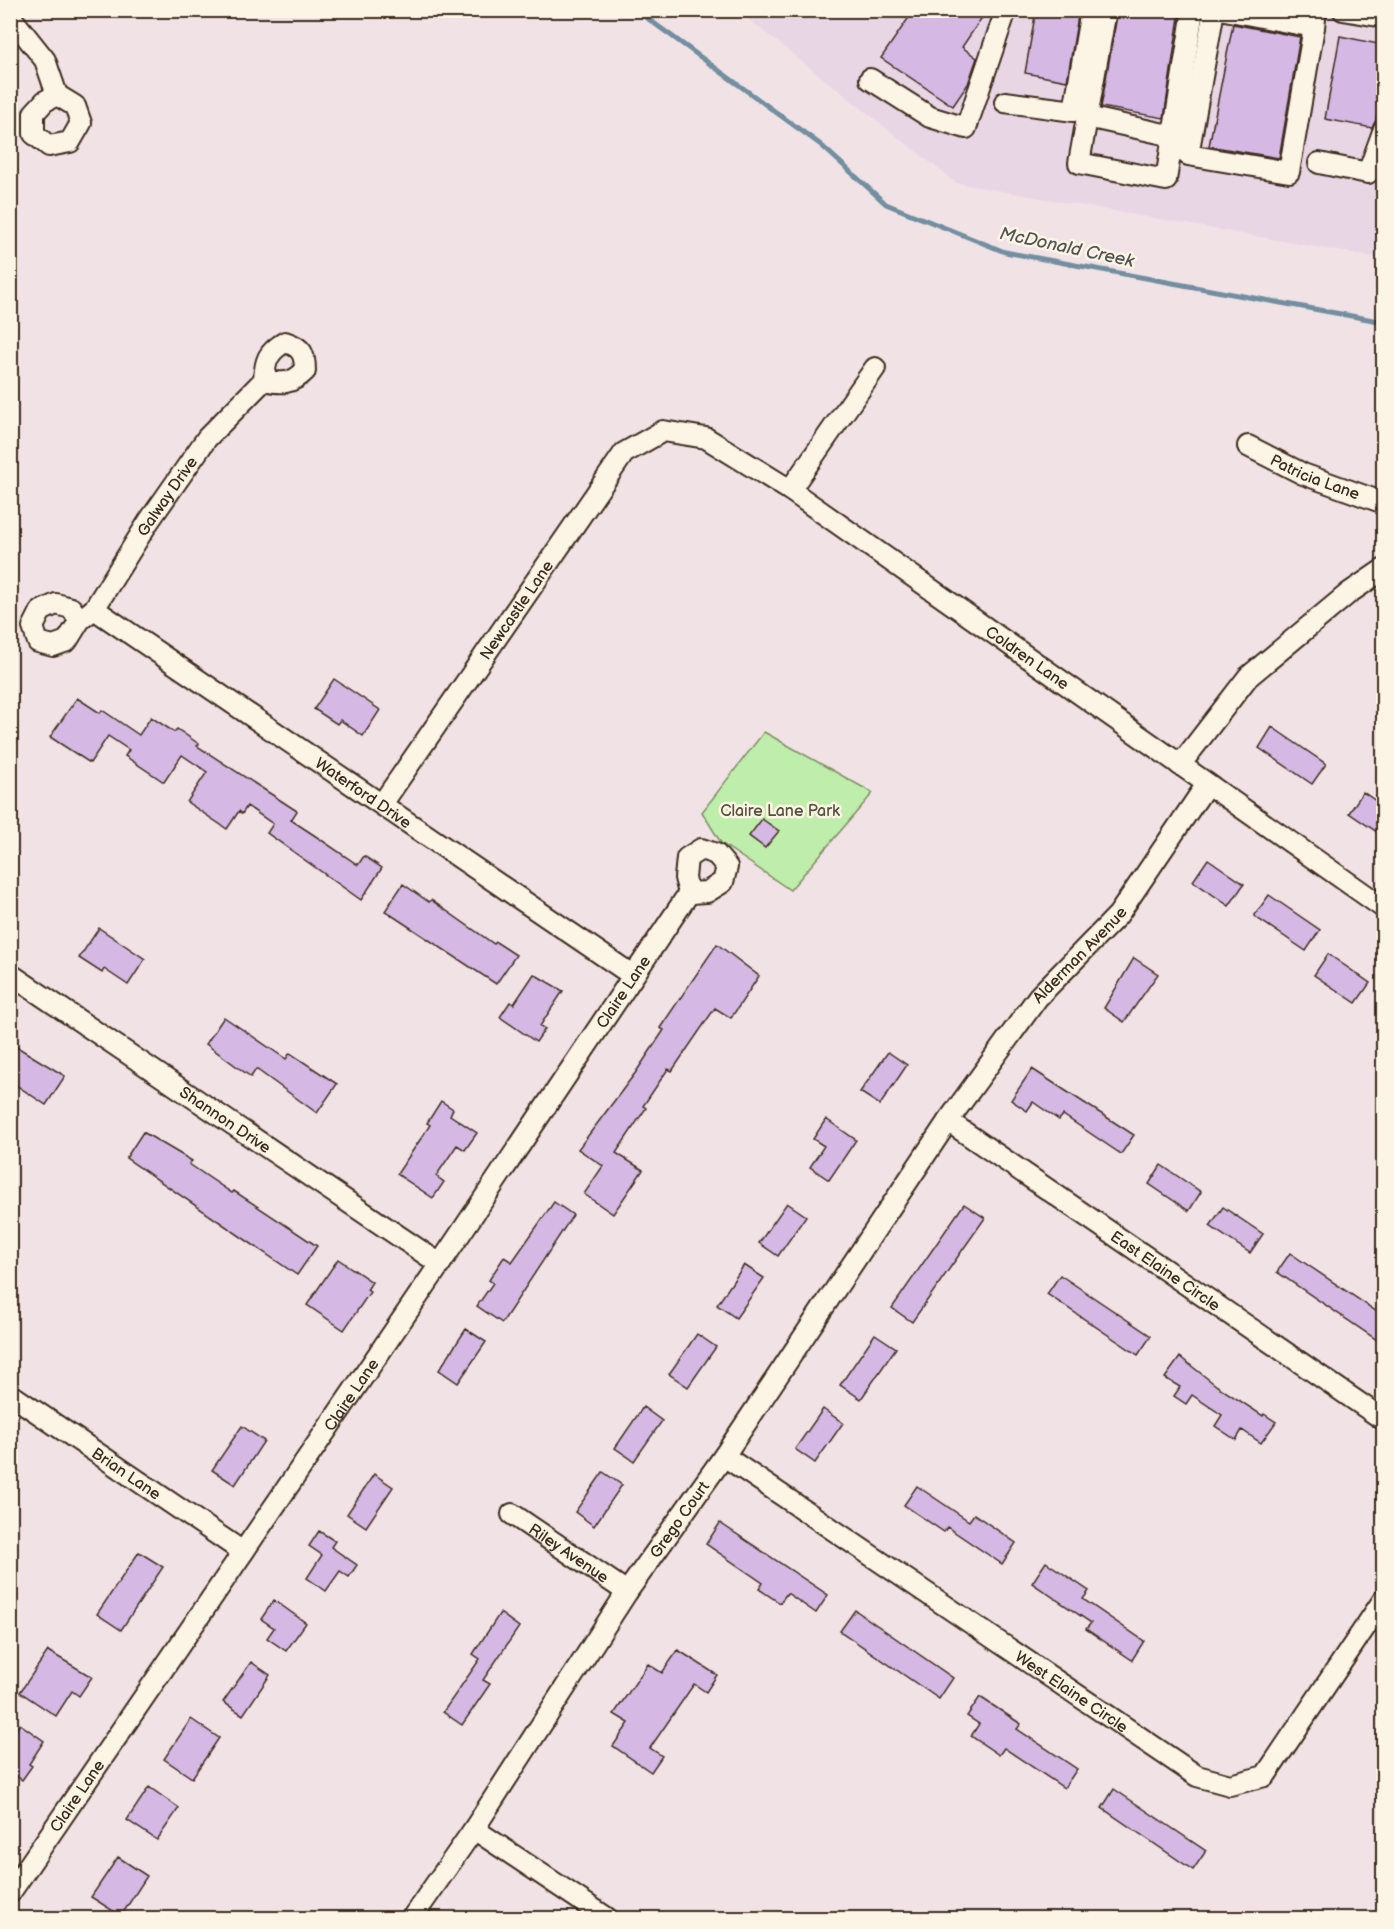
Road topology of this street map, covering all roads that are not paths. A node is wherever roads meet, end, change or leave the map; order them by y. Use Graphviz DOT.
graph roads {
  1 [pos="1006,10"];
  2 [pos="1091,10"];
  3 [pos="1106,10"];
  4 [pos="1193,10"];
  5 [pos="1214,10"];
  6 [pos="1226,10"];
  7 [pos="1343,10"];
  8 [pos="10,16"];
  9 [pos="1383,17"];
  10 [pos="1315,19"];
  11 [pos="870,79"];
  12 [pos="57,95"];
  13 [pos="1005,102"];
  14 [pos="1087,117"];
  15 [pos="1383,129"];
  16 [pos="1173,136"];
  17 [pos="1319,163"];
  18 [pos="875,368"];
  19 [pos="264,380"];
  20 [pos="663,431"];
  21 [pos="1248,446"];
  22 [pos="789,490"];
  23 [pos="1383,503"];
  24 [pos="1383,569"];
  25 [pos="87,615"];
  26 [pos="1180,765"];
  27 [pos="1207,784"];
  28 [pos="382,804"];
  29 [pos="689,893"];
  30 [pos="1383,908"];
  31 [pos="10,974"];
  32 [pos="632,975"];
  33 [pos="948,1121"];
  34 [pos="440,1264"];
  35 [pos="10,1394"];
  36 [pos="1383,1420"];
  37 [pos="724,1456"];
  38 [pos="512,1514"];
  39 [pos="243,1552"];
  40 [pos="627,1592"];
  41 [pos="1381,1608"];
  42 [pos="474,1829"];
  43 [pos="10,1893"];
  44 [pos="412,1918"];
  45 [pos="607,1918"];
  1 -- 11 [label="street"];
  2 -- 13 [label="street"];
  3 -- 14 [label="street"];
  4 -- 16 [label="street"];
  5 -- 10 [label="street"];
  6 -- 10 [label="street"];
  7 -- 9 [label="street"];
  8 -- 12 [label="street"];
  14 -- 16 [label="street"];
  14 -- 16 [label="street"];
  15 -- 17 [label="street"];
  18 -- 22 [label="street"];
  19 -- 25 [label="street, Galway Drive"];
  20 -- 22 [label="street, Coldren Lane"];
  20 -- 28 [label="street, Newcastle Lane"];
  21 -- 23 [label="street, Patricia Lane"];
  22 -- 26 [label="street, Coldren Lane"];
  24 -- 26 [label="street"];
  25 -- 28 [label="street, Waterford Drive"];
  26 -- 27 [label="street, Coldren Lane"];
  27 -- 30 [label="street, Coldren Lane"];
  27 -- 33 [label="street, Alderman Avenue"];
  28 -- 32 [label="street, Waterford Drive"];
  29 -- 32 [label="street, Claire Lane"];
  31 -- 34 [label="street, Shannon Drive"];
  32 -- 34 [label="street, Claire Lane"];
  33 -- 36 [label="street, East Elaine Circle"];
  33 -- 37 [label="street, Grego Court"];
  34 -- 39 [label="street, Claire Lane"];
  35 -- 39 [label="street, Brian Lane"];
  37 -- 40 [label="street, Grego Court"];
  37 -- 41 [label="street, West Elaine Circle"];
  38 -- 40 [label="street, Riley Avenue"];
  39 -- 43 [label="street, Claire Lane"];
  40 -- 42 [label="street, Grego Court"];
  42 -- 44 [label="street, Grego Court"];
  42 -- 45 [label="street"];
}
